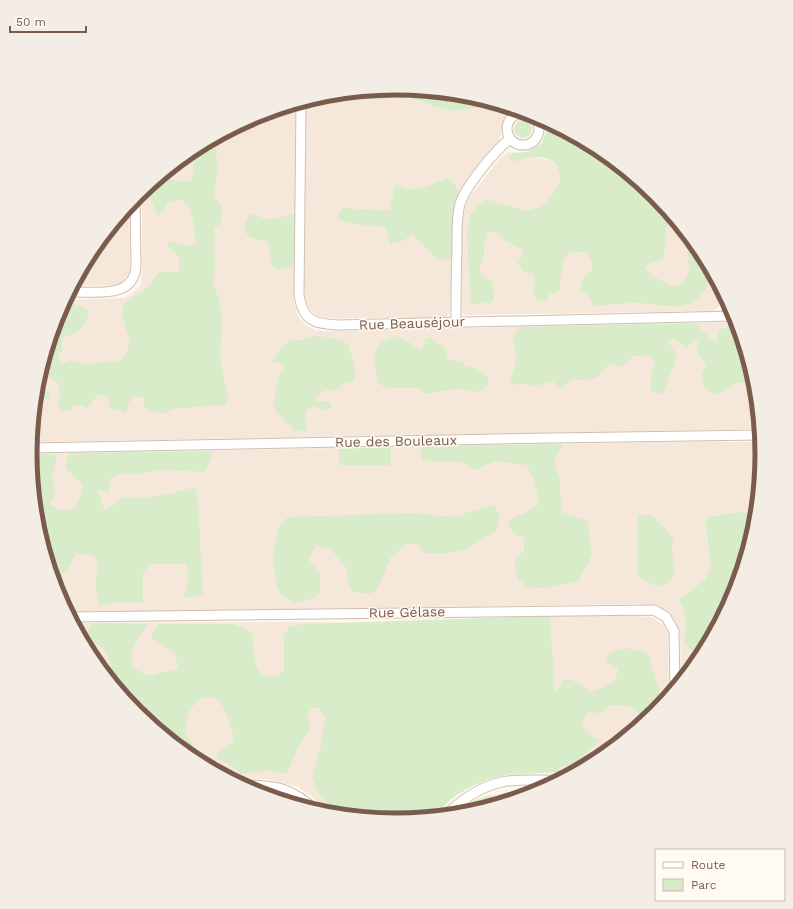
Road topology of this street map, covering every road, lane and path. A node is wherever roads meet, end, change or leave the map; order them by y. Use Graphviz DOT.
graph roads {
  1 [pos="301,108"];
  2 [pos="510,139"];
  3 [pos="135,207"];
  4 [pos="76,292"];
  5 [pos="729,316"];
  6 [pos="456,322"];
  7 [pos="755,435"];
  8 [pos="37,448"];
  9 [pos="76,617"];
  10 [pos="675,682"];
  11 [pos="548,780"];
  12 [pos="256,786"];
  13 [pos="307,803"];
  14 [pos="452,810"];
  1 -- 6 [label="street, Rue Beauséjour"];
  2 -- 6 [label="street"];
  3 -- 4 [label="street"];
  5 -- 6 [label="street, Rue Beauséjour"];
  7 -- 8 [label="street, Rue des Bouleaux"];
  9 -- 10 [label="street, Rue Gélase"];
  11 -- 14 [label="street"];
  12 -- 13 [label="street"];
}
